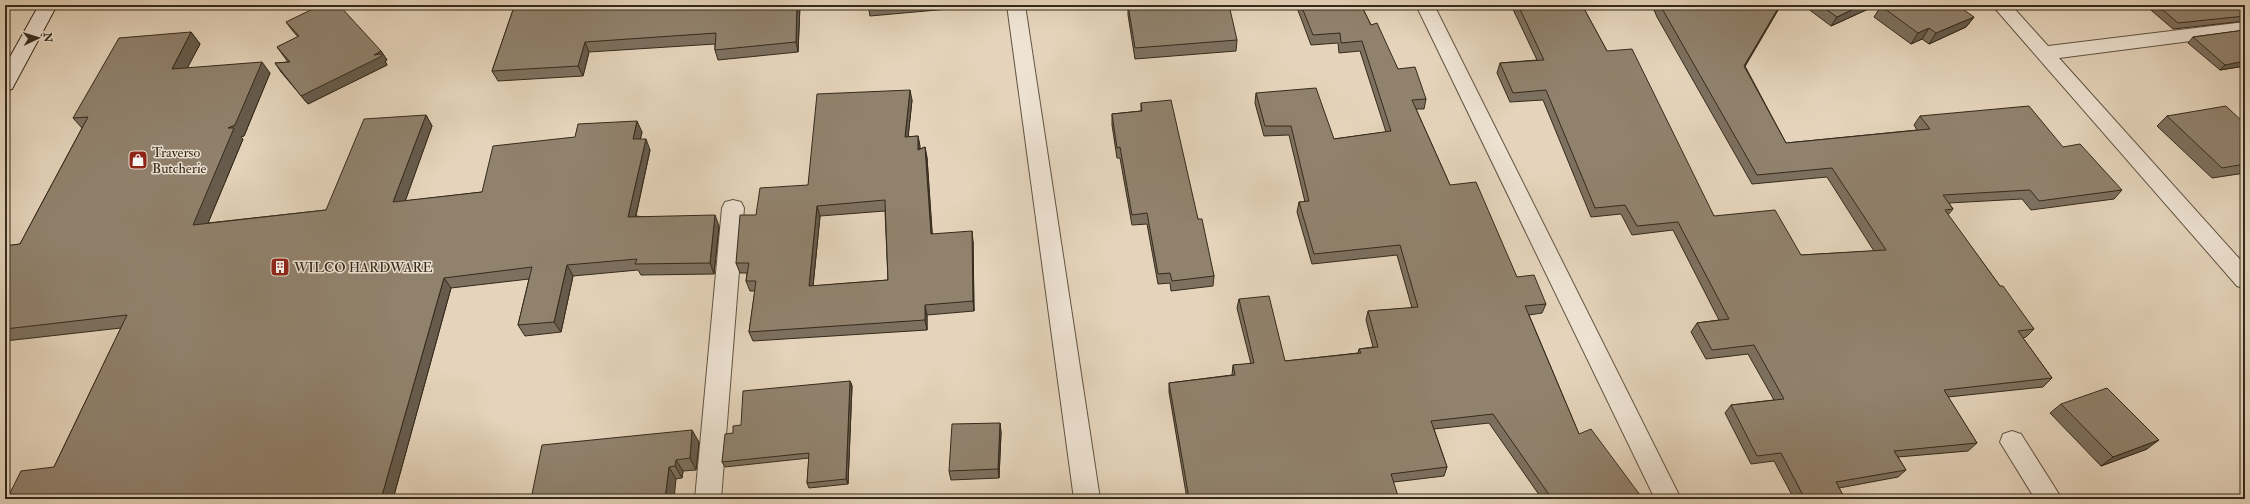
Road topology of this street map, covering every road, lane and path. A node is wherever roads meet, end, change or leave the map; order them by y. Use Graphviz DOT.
graph roads {
  1 [pos="48,5"];
  2 [pos="1016,5"];
  3 [pos="1425,5"];
  4 [pos="2001,5"];
  5 [pos="2245,28"];
  6 [pos="2044,53"];
  7 [pos="5,84"];
  8 [pos="732,208"];
  9 [pos="2245,280"];
  10 [pos="2012,442"];
  11 [pos="708,499"];
  12 [pos="1087,499"];
  13 [pos="1668,499"];
  14 [pos="2049,499"];
  1 -- 7 [label="street"];
  2 -- 12 [label="street"];
  3 -- 13 [label="street"];
  4 -- 6 [label="street"];
  5 -- 6 [label="street"];
  6 -- 9 [label="street"];
  8 -- 11 [label="street"];
  10 -- 14 [label="street"];
}
